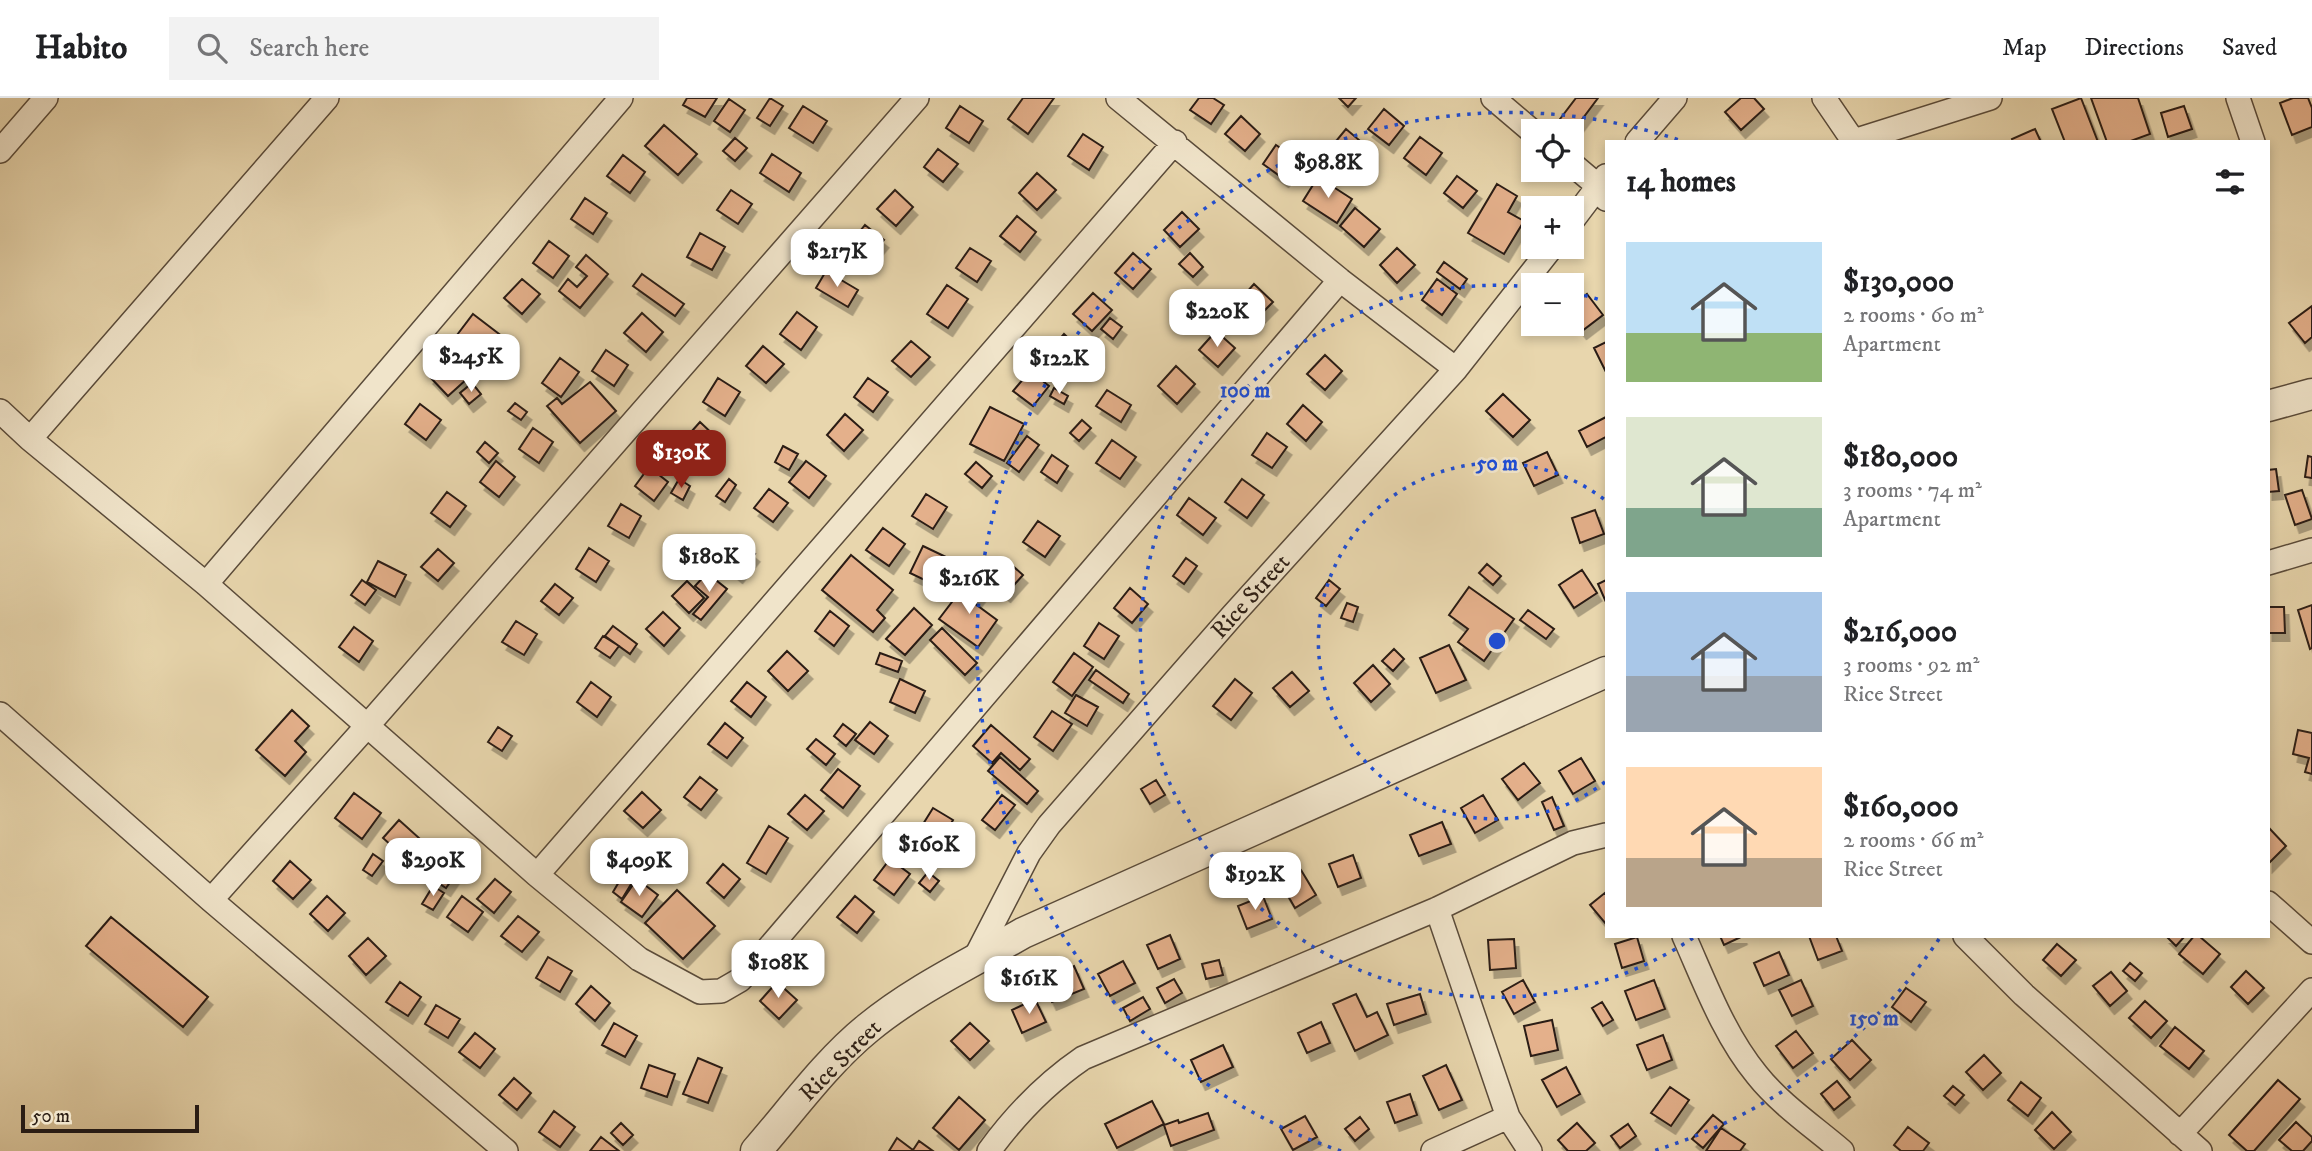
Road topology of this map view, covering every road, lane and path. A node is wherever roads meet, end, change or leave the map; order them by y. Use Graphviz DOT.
graph roads {
  1 [pos="46,98"];
  2 [pos="327,98"];
  3 [pos="621,98"];
  4 [pos="917,98"];
  5 [pos="1118,98"];
  6 [pos="1493,98"];
  7 [pos="1675,98"];
  8 [pos="1824,98"];
  9 [pos="1990,98"];
  10 [pos="2238,98"];
  11 [pos="1521,122"];
  12 [pos="1639,140"];
  13 [pos="1853,140"];
  14 [pos="1857,140"];
  15 [pos="2252,140"];
  16 [pos="1175,142"];
  17 [pos="0,151"];
  18 [pos="1584,173"];
  19 [pos="1604,187"];
  20 [pos="1584,208"];
  21 [pos="1543,259"];
  22 [pos="1340,280"];
  23 [pos="1456,369"];
  24 [pos="2312,394"];
  25 [pos="2270,405"];
  26 [pos="0,411"];
  27 [pos="30,439"];
  28 [pos="2312,550"];
  29 [pos="2270,562"];
  30 [pos="206,584"];
  31 [pos="1605,672"];
  32 [pos="0,714"];
  33 [pos="368,725"];
  34 [pos="1605,835"];
  35 [pos="537,875"];
  36 [pos="211,900"];
  37 [pos="2270,905"];
  38 [pos="1437,909"];
  39 [pos="1685,938"];
  40 [pos="1967,938"];
  41 [pos="2312,942"];
  42 [pos="973,962"];
  43 [pos="2312,990"];
  44 [pos="1507,1117"];
  45 [pos="2180,1134"];
  46 [pos="506,1151"];
  47 [pos="756,1151"];
  48 [pos="989,1151"];
  49 [pos="1433,1151"];
  50 [pos="1530,1151"];
  51 [pos="1842,1151"];
  52 [pos="2200,1151"];
  1 -- 17 [label="street"];
  2 -- 27 [label="street"];
  3 -- 30 [label="street"];
  4 -- 33 [label="street"];
  5 -- 16 [label="street"];
  6 -- 11 [label="street"];
  7 -- 12 [label="street"];
  8 -- 13 [label="street"];
  9 -- 14 [label="street"];
  10 -- 15 [label="street"];
  16 -- 22 [label="street"];
  16 -- 35 [label="street"];
  18 -- 19 [label="street"];
  19 -- 20 [label="street"];
  21 -- 23 [label="street, Rice Street"];
  22 -- 23 [label="street"];
  22 -- 35 [label="street"];
  23 -- 42 [label="street, Rice Street"];
  24 -- 25 [label="street"];
  26 -- 27 [label="street"];
  27 -- 30 [label="street"];
  28 -- 29 [label="street"];
  30 -- 33 [label="street"];
  31 -- 42 [label="street, Rice Street"];
  32 -- 36 [label="street"];
  33 -- 35 [label="street"];
  33 -- 36 [label="street"];
  34 -- 38 [label="street"];
  36 -- 46 [label="street"];
  37 -- 41 [label="street"];
  38 -- 44 [label="street"];
  38 -- 48 [label="street"];
  39 -- 51 [label="street"];
  40 -- 45 [label="street"];
  42 -- 47 [label="street, Rice Street"];
  43 -- 45 [label="street"];
  44 -- 49 [label="street"];
  44 -- 50 [label="street"];
  45 -- 52 [label="street"];
}
